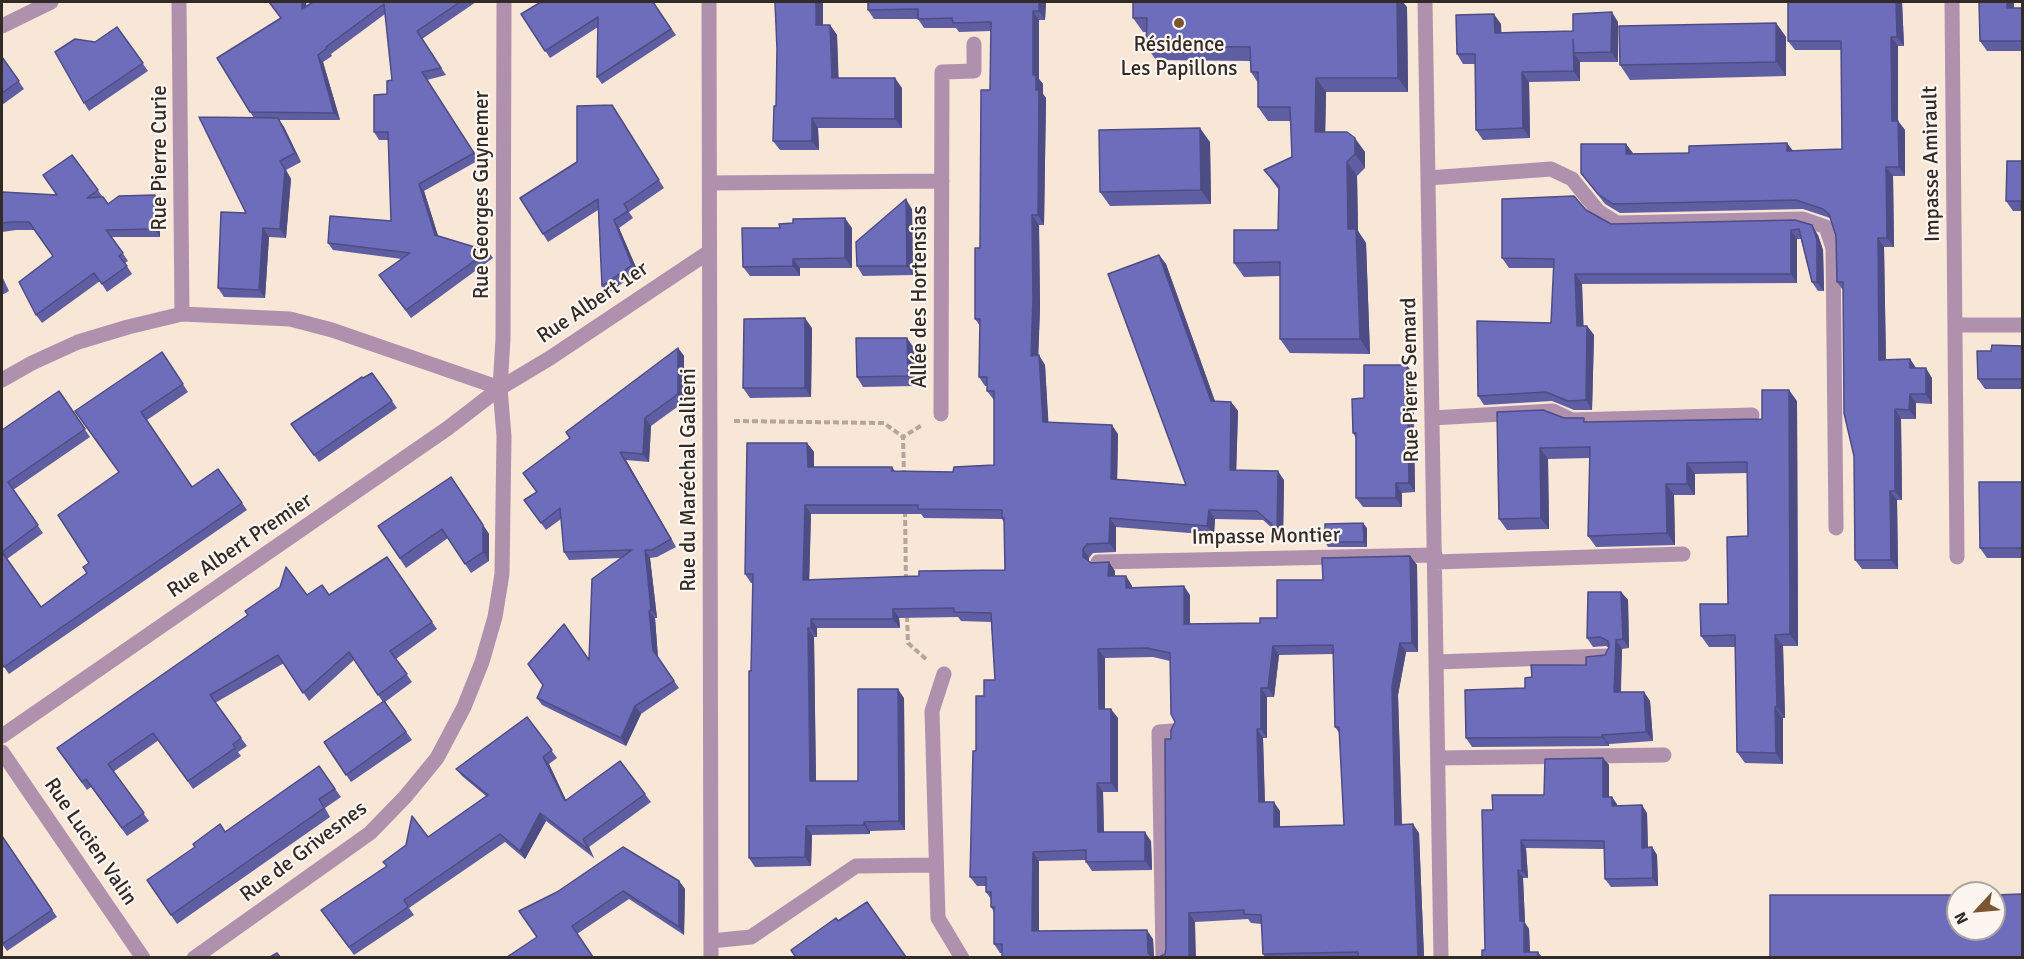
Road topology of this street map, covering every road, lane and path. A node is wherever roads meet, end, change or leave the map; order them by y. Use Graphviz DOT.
graph roads {
  1 [pos="51,2"];
  2 [pos="179,2"];
  3 [pos="504,2"];
  4 [pos="709,2"];
  5 [pos="1425,2"];
  6 [pos="1952,2"];
  7 [pos="2,26"];
  8 [pos="974,44"];
  9 [pos="1428,178"];
  10 [pos="942,181"];
  11 [pos="711,183"];
  12 [pos="709,252"];
  13 [pos="182,314"];
  14 [pos="1955,325"];
  15 [pos="2022,325"];
  16 [pos="2,380"];
  17 [pos="500,388"];
  18 [pos="941,414"];
  19 [pos="1752,415"];
  20 [pos="1432,418"];
  21 [pos="710,421"];
  22 [pos="903,437"];
  23 [pos="904,483"];
  24 [pos="905,506"];
  25 [pos="1836,528"];
  26 [pos="1683,554"];
  27 [pos="1958,557"];
  28 [pos="1435,558"];
  29 [pos="1098,562"];
  30 [pos="906,586"];
  31 [pos="907,609"];
  32 [pos="1606,656"];
  33 [pos="1436,662"];
  34 [pos="944,674"];
  35 [pos="1172,732"];
  36 [pos="2,736"];
  37 [pos="2,752"];
  38 [pos="1664,755"];
  39 [pos="1438,758"];
  40 [pos="936,865"];
  41 [pos="711,953"];
  42 [pos="143,957"];
  43 [pos="194,957"];
  44 [pos="962,957"];
  45 [pos="1163,957"];
  46 [pos="1441,957"];
  1 -- 7 [label="street"];
  2 -- 13 [label="street, Rue Pierre Curie"];
  3 -- 17 [label="street, Rue Georges Guynemer"];
  4 -- 11 [label="street, Rue du Maréchal Gallieni"];
  5 -- 9 [label="street, Rue Pierre Semard"];
  6 -- 14 [label="street, Impasse Amirault"];
  8 -- 10 [label="street, Allée des Hortensias"];
  9 -- 20 [label="street, Rue Pierre Semard"];
  9 -- 25 [label="street"];
  10 -- 11 [label="street, Allée des Hortensias"];
  10 -- 18 [label="street, Allée des Hortensias"];
  11 -- 12 [label="street, Rue du Maréchal Gallieni"];
  12 -- 17 [label="street, Rue Albert 1er"];
  12 -- 21 [label="street, Rue du Maréchal Gallieni"];
  13 -- 16 [label="street"];
  13 -- 17 [label="street"];
  14 -- 15 [label="street"];
  14 -- 27 [label="street, Impasse Amirault"];
  17 -- 36 [label="street, Rue Albert Premier"];
  17 -- 43 [label="street, Rue de Grivesnes"];
  18 -- 22 [label="path"];
  19 -- 20 [label="street"];
  20 -- 28 [label="street, Rue Pierre Semard"];
  21 -- 22 [label="path"];
  21 -- 41 [label="street, Rue du Maréchal Gallieni"];
  22 -- 23 [label="path"];
  24 -- 30 [label="path"];
  26 -- 28 [label="street, Impasse Montier"];
  28 -- 29 [label="street, Impasse Montier"];
  28 -- 33 [label="street, Rue Pierre Semard"];
  31 -- 34 [label="path"];
  32 -- 33 [label="street"];
  33 -- 39 [label="street, Rue Pierre Semard"];
  34 -- 40 [label="street"];
  35 -- 45 [label="street"];
  37 -- 42 [label="street, Rue Lucien Valin"];
  38 -- 39 [label="street"];
  39 -- 46 [label="street, Rue Pierre Semard"];
  40 -- 41 [label="street"];
  40 -- 44 [label="street"];
}
